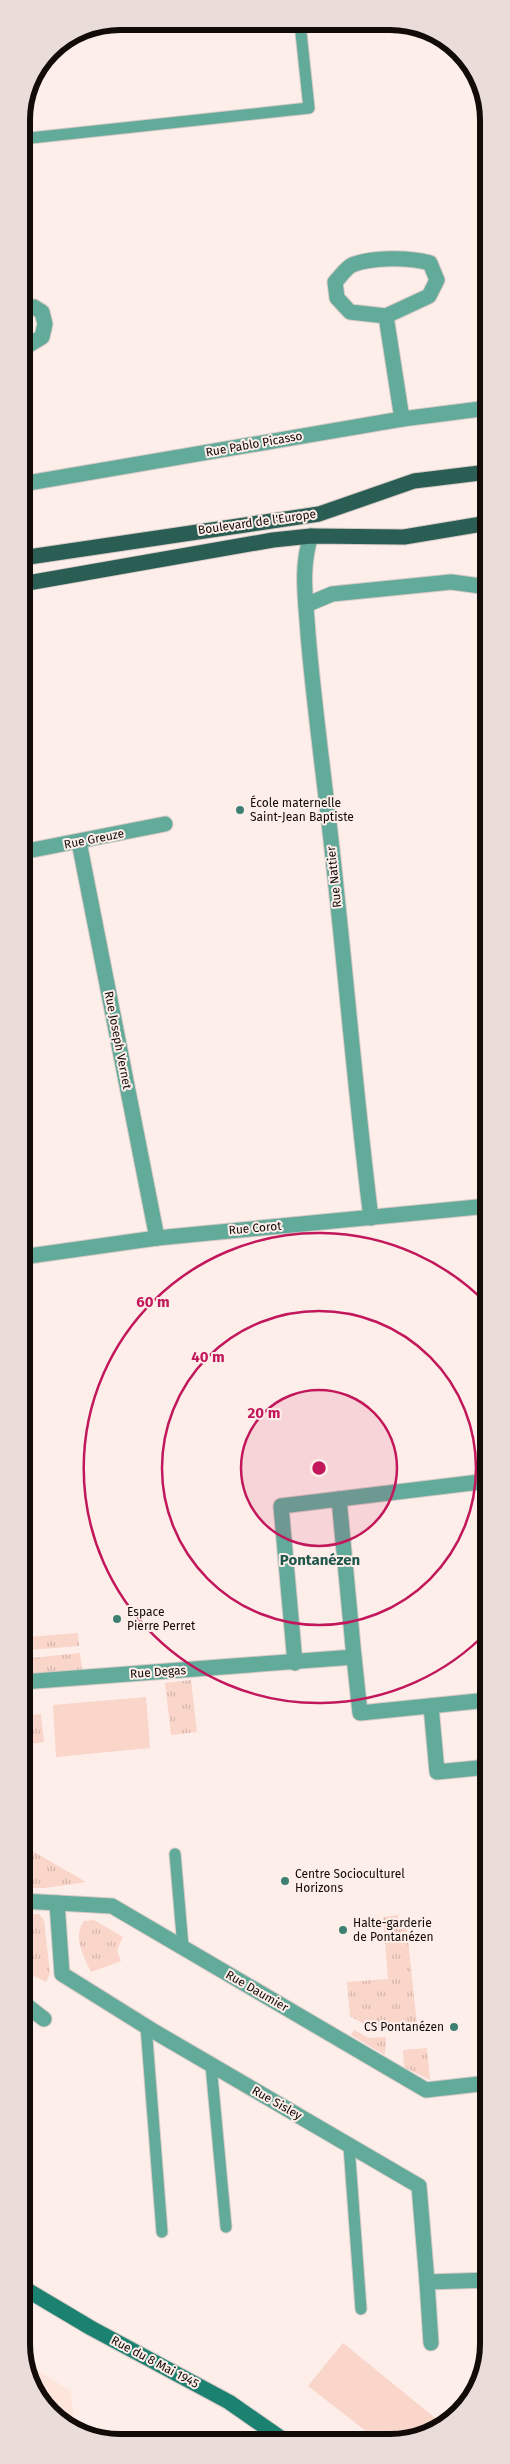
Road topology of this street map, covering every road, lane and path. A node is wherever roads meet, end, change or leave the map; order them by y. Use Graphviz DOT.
graph roads {
  1 [pos="301,30"];
  2 [pos="30,138"];
  3 [pos="30,308"];
  4 [pos="386,316"];
  5 [pos="30,344"];
  6 [pos="480,409"];
  7 [pos="402,418"];
  8 [pos="480,473"];
  9 [pos="30,483"];
  10 [pos="480,524"];
  11 [pos="310,536"];
  12 [pos="30,557"];
  13 [pos="30,583"];
  14 [pos="480,586"];
  15 [pos="306,605"];
  16 [pos="165,824"];
  17 [pos="79,842"];
  18 [pos="30,851"];
  19 [pos="480,1207"];
  20 [pos="371,1218"];
  21 [pos="157,1238"];
  22 [pos="30,1256"];
  23 [pos="480,1482"];
  24 [pos="339,1499"];
  25 [pos="354,1657"];
  26 [pos="295,1663"];
  27 [pos="30,1681"];
  28 [pos="480,1701"];
  29 [pos="431,1706"];
  30 [pos="480,1768"];
  31 [pos="175,1854"];
  32 [pos="30,1901"];
  33 [pos="58,1903"];
  34 [pos="183,1947"];
  35 [pos="30,2008"];
  36 [pos="44,2019"];
  37 [pos="146,2026"];
  38 [pos="211,2065"];
  39 [pos="480,2084"];
  40 [pos="348,2146"];
  41 [pos="226,2227"];
  42 [pos="162,2232"];
  43 [pos="480,2280"];
  44 [pos="427,2282"];
  45 [pos="30,2292"];
  46 [pos="361,2309"];
  47 [pos="431,2343"];
  48 [pos="274,2434"];
  1 -- 2 [label="lane"];
  3 -- 5 [label="street"];
  4 -- 4 [label="street"];
  4 -- 7 [label="street"];
  6 -- 7 [label="street, Rue Pablo Picasso"];
  7 -- 9 [label="street, Rue Pablo Picasso"];
  8 -- 12 [label="main road, Boulevard de l'Europe"];
  10 -- 11 [label="main road, Boulevard de l'Europe"];
  11 -- 13 [label="main road, Boulevard de l'Europe"];
  11 -- 15 [label="street, Rue Nattier"];
  14 -- 15 [label="street"];
  15 -- 20 [label="street, Rue Nattier"];
  16 -- 17 [label="street, Rue Greuze"];
  17 -- 18 [label="street, Rue Greuze"];
  17 -- 21 [label="street, Rue Joseph Vernet"];
  19 -- 20 [label="street, Rue Corot"];
  20 -- 21 [label="street, Rue Corot"];
  21 -- 22 [label="street, Rue Corot"];
  23 -- 24 [label="street"];
  24 -- 25 [label="street"];
  24 -- 26 [label="street"];
  25 -- 26 [label="street, Rue Degas"];
  25 -- 29 [label="street"];
  26 -- 27 [label="street, Rue Degas"];
  28 -- 29 [label="street"];
  29 -- 30 [label="street"];
  31 -- 34 [label="lane"];
  32 -- 33 [label="street, Rue Daumier"];
  33 -- 34 [label="street, Rue Daumier"];
  33 -- 37 [label="street, Rue Sisley"];
  34 -- 39 [label="street, Rue Daumier"];
  35 -- 36 [label="street"];
  37 -- 38 [label="street, Rue Sisley"];
  37 -- 42 [label="lane"];
  38 -- 40 [label="street, Rue Sisley"];
  38 -- 41 [label="lane"];
  40 -- 44 [label="street, Rue Sisley"];
  40 -- 46 [label="lane"];
  43 -- 44 [label="street"];
  44 -- 47 [label="street"];
  45 -- 48 [label="street, Rue du 8 Mai 1945"];
}
